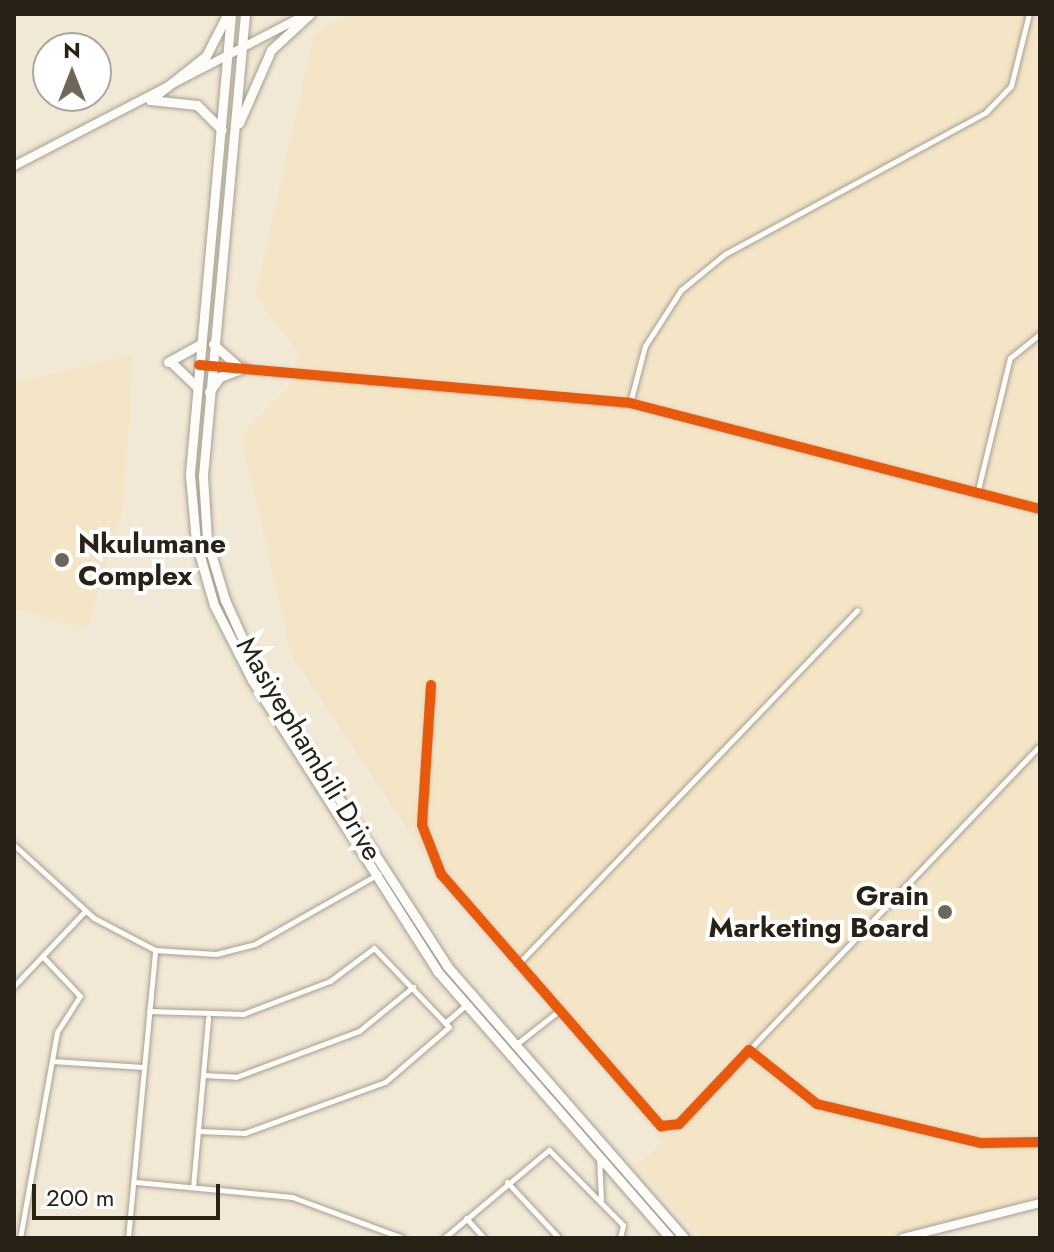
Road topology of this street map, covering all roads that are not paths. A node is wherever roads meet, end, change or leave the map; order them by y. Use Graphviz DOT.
graph roads {
  1 [pos="229,14"];
  2 [pos="245,14"];
  3 [pos="308,14"];
  4 [pos="1029,14"];
  5 [pos="241,52"];
  6 [pos="227,60"];
  7 [pos="150,100"];
  8 [pos="222,130"];
  9 [pos="235,133"];
  10 [pos="14,166"];
  11 [pos="1040,334"];
  12 [pos="201,344"];
  13 [pos="213,344"];
  14 [pos="199,365"];
  15 [pos="210,365"];
  16 [pos="242,368"];
  17 [pos="197,389"];
  18 [pos="208,394"];
  19 [pos="630,403"];
  20 [pos="977,494"];
  21 [pos="1040,509"];
  22 [pos="857,610"];
  23 [pos="431,685"];
  24 [pos="1040,746"];
  25 [pos="14,845"];
  26 [pos="378,874"];
  27 [pos="85,911"];
  28 [pos="155,950"];
  29 [pos="43,957"];
  30 [pos="518,964"];
  31 [pos="14,986"];
  32 [pos="413,987"];
  33 [pos="467,1005"];
  34 [pos="149,1011"];
  35 [pos="556,1013"];
  36 [pos="208,1018"];
  37 [pos="445,1023"];
  38 [pos="517,1044"];
  39 [pos="749,1050"];
  40 [pos="507,1052"];
  41 [pos="52,1061"];
  42 [pos="143,1067"];
  43 [pos="203,1075"];
  44 [pos="198,1131"];
  45 [pos="1040,1142"];
  46 [pos="600,1155"];
  47 [pos="136,1182"];
  48 [pos="507,1182"];
  49 [pos="193,1187"];
  50 [pos="601,1201"];
  51 [pos="1040,1203"];
  52 [pos="466,1218"];
  53 [pos="20,1238"];
  54 [pos="128,1238"];
  55 [pos="403,1238"];
  56 [pos="444,1238"];
  57 [pos="484,1238"];
  58 [pos="559,1238"];
  59 [pos="620,1238"];
  60 [pos="670,1238"];
  61 [pos="684,1238"];
  62 [pos="903,1238"];
  1 -- 6 [label="main road, Masiyephambili Drive"];
  1 -- 7 [label="main road"];
  2 -- 5 [label="main road, Masiyephambili Drive"];
  3 -- 5 [label="main road"];
  3 -- 9 [label="main road"];
  4 -- 19 [label="street"];
  5 -- 6 [label="main road"];
  5 -- 9 [label="main road, Masiyephambili Drive"];
  6 -- 7 [label="main road"];
  6 -- 8 [label="main road, Masiyephambili Drive"];
  7 -- 8 [label="main road"];
  7 -- 10 [label="main road"];
  8 -- 12 [label="main road, Masiyephambili Drive"];
  9 -- 13 [label="main road, Masiyephambili Drive"];
  11 -- 20 [label="street"];
  12 -- 14 [label="main road, Masiyephambili Drive"];
  12 -- 17 [label="main road"];
  13 -- 15 [label="main road, Masiyephambili Drive"];
  13 -- 16 [label="main road"];
  14 -- 15 [label="street"];
  14 -- 17 [label="main road, Masiyephambili Drive"];
  15 -- 16 [label="street"];
  15 -- 18 [label="main road, Masiyephambili Drive"];
  16 -- 18 [label="main road"];
  16 -- 19 [label="street"];
  17 -- 26 [label="main road, Masiyephambili Drive"];
  18 -- 26 [label="main road, Masiyephambili Drive"];
  19 -- 20 [label="street"];
  20 -- 21 [label="street"];
  22 -- 30 [label="street"];
  23 -- 30 [label="street"];
  24 -- 39 [label="street"];
  25 -- 27 [label="street"];
  26 -- 28 [label="street"];
  26 -- 33 [label="main road, Masiyephambili Drive"];
  26 -- 38 [label="main road, Masiyephambili Drive"];
  27 -- 28 [label="street"];
  27 -- 29 [label="street"];
  28 -- 34 [label="street"];
  29 -- 31 [label="street"];
  29 -- 41 [label="street"];
  30 -- 35 [label="street"];
  32 -- 36 [label="street"];
  32 -- 37 [label="street"];
  32 -- 43 [label="street"];
  33 -- 37 [label="street"];
  33 -- 40 [label="main road, Masiyephambili Drive"];
  34 -- 36 [label="street"];
  34 -- 42 [label="street"];
  35 -- 38 [label="street"];
  35 -- 39 [label="street"];
  36 -- 43 [label="street"];
  37 -- 44 [label="street"];
  38 -- 40 [label="street"];
  38 -- 61 [label="main road, Masiyephambili Drive"];
  39 -- 45 [label="street"];
  40 -- 46 [label="main road, Masiyephambili Drive"];
  41 -- 42 [label="street"];
  41 -- 53 [label="street"];
  42 -- 47 [label="street"];
  43 -- 44 [label="street"];
  44 -- 49 [label="street"];
  46 -- 50 [label="street"];
  46 -- 60 [label="main road, Masiyephambili Drive"];
  47 -- 49 [label="street"];
  47 -- 54 [label="street"];
  48 -- 50 [label="street"];
  48 -- 52 [label="street"];
  48 -- 58 [label="street"];
  49 -- 55 [label="street"];
  50 -- 59 [label="street"];
  51 -- 62 [label="main road"];
  52 -- 56 [label="street"];
  52 -- 57 [label="street"];
}
